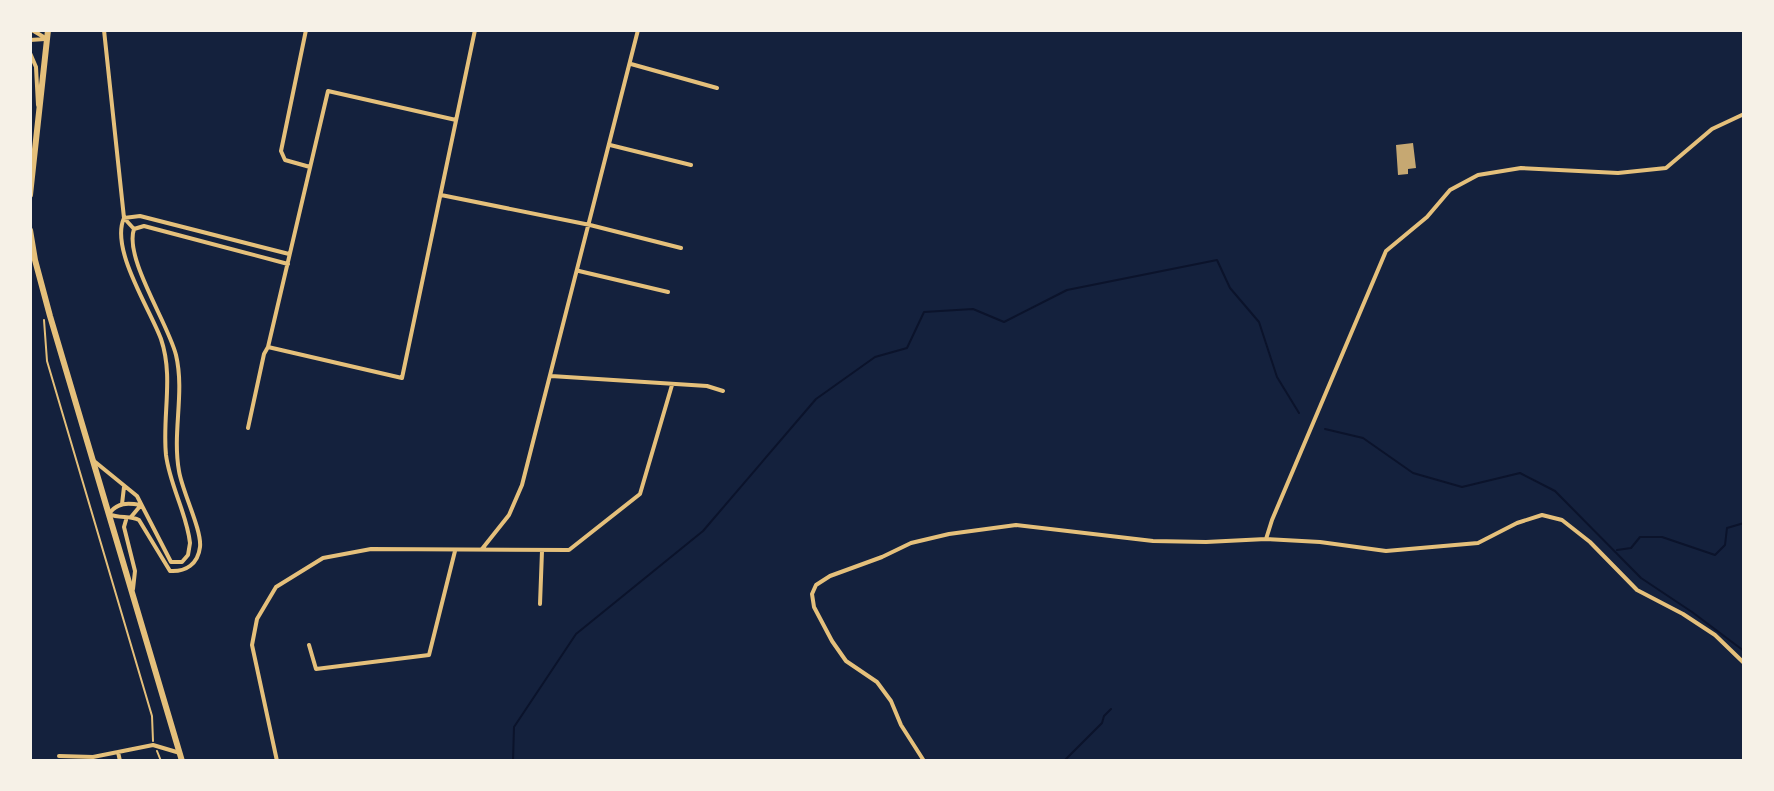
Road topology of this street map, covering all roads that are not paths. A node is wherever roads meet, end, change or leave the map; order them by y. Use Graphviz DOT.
graph roads {
  1 [pos="32,30"];
  2 [pos="48,30"];
  3 [pos="104,30"];
  4 [pos="306,30"];
  5 [pos="475,30"];
  6 [pos="638,30"];
  7 [pos="47,39"];
  8 [pos="30,40"];
  9 [pos="30,53"];
  10 [pos="630,63"];
  11 [pos="717,88"];
  12 [pos="39,107"];
  13 [pos="1744,114"];
  14 [pos="456,120"];
  15 [pos="610,145"];
  16 [pos="691,165"];
  17 [pos="310,167"];
  18 [pos="440,194"];
  19 [pos="30,195"];
  20 [pos="124,218"];
  21 [pos="590,225"];
  22 [pos="134,229"];
  23 [pos="30,230"];
  24 [pos="681,248"];
  25 [pos="290,255"];
  26 [pos="288,264"];
  27 [pos="579,271"];
  28 [pos="668,292"];
  29 [pos="268,347"];
  30 [pos="551,376"];
  31 [pos="672,385"];
  32 [pos="723,391"];
  33 [pos="248,428"];
  34 [pos="92,459"];
  35 [pos="124,487"];
  36 [pos="122,504"];
  37 [pos="141,505"];
  38 [pos="109,514"];
  39 [pos="128,518"];
  40 [pos="1266,539"];
  41 [pos="482,549"];
  42 [pos="455,551"];
  43 [pos="542,551"];
  44 [pos="133,595"];
  45 [pos="540,604"];
  46 [pos="309,645"];
  47 [pos="1744,663"];
  48 [pos="118,752"];
  49 [pos="180,753"];
  50 [pos="59,756"];
  51 [pos="93,757"];
  52 [pos="86,761"];
  53 [pos="120,761"];
  54 [pos="182,761"];
  55 [pos="277,761"];
  56 [pos="924,761"];
  1 -- 7 [label="street"];
  2 -- 7 [label="main road"];
  3 -- 20 [label="street"];
  4 -- 17 [label="street"];
  5 -- 14 [label="street"];
  6 -- 10 [label="street"];
  7 -- 8 [label="street"];
  7 -- 12 [label="main road"];
  9 -- 12 [label="street"];
  10 -- 11 [label="street"];
  10 -- 15 [label="street"];
  12 -- 19 [label="main road"];
  13 -- 40 [label="street"];
  14 -- 17 [label="street"];
  14 -- 18 [label="street"];
  15 -- 16 [label="street"];
  15 -- 21 [label="street"];
  17 -- 25 [label="street"];
  18 -- 21 [label="street"];
  18 -- 29 [label="street"];
  20 -- 22 [label="street"];
  20 -- 25 [label="street"];
  20 -- 37 [label="street"];
  21 -- 24 [label="street"];
  21 -- 27 [label="street"];
  22 -- 26 [label="street"];
  22 -- 39 [label="street"];
  23 -- 34 [label="main road"];
  25 -- 26 [label="street"];
  26 -- 29 [label="street"];
  27 -- 28 [label="street"];
  27 -- 30 [label="street"];
  29 -- 33 [label="street"];
  30 -- 31 [label="street"];
  30 -- 41 [label="street"];
  31 -- 32 [label="street"];
  31 -- 43 [label="street"];
  34 -- 35 [label="street"];
  34 -- 38 [label="main road"];
  35 -- 36 [label="street"];
  35 -- 37 [label="street"];
  36 -- 37 [label="street"];
  36 -- 38 [label="street"];
  37 -- 39 [label="street"];
  38 -- 39 [label="street"];
  38 -- 44 [label="main road"];
  39 -- 44 [label="street"];
  40 -- 47 [label="street"];
  40 -- 56 [label="street"];
  41 -- 42 [label="street"];
  41 -- 43 [label="street"];
  42 -- 46 [label="street"];
  42 -- 55 [label="street"];
  43 -- 45 [label="street"];
  44 -- 49 [label="main road"];
  48 -- 49 [label="street"];
  48 -- 51 [label="street"];
  48 -- 53 [label="street"];
  49 -- 54 [label="main road"];
  50 -- 51 [label="street"];
  51 -- 52 [label="street"];
}
